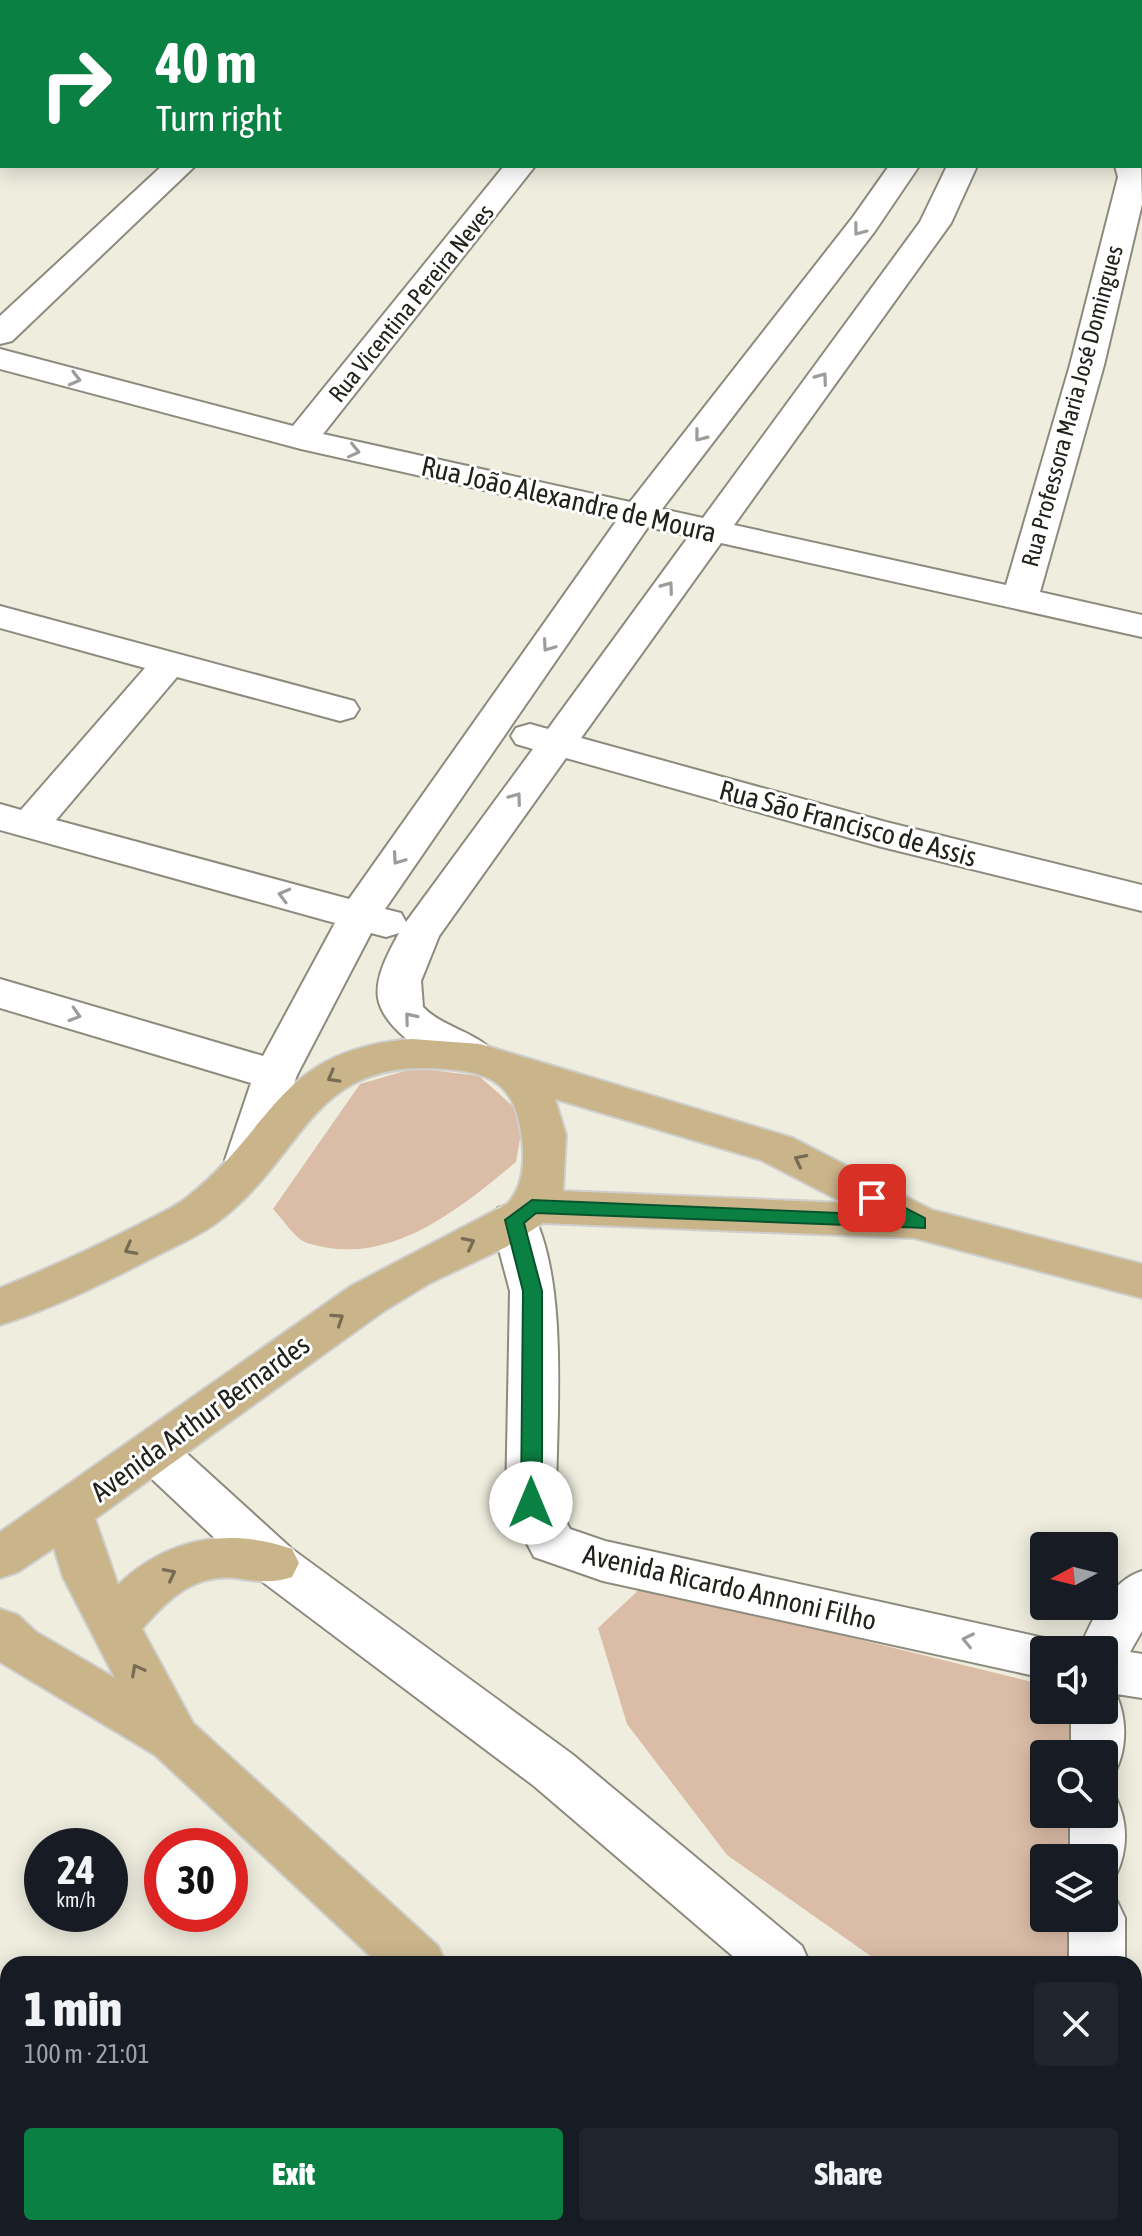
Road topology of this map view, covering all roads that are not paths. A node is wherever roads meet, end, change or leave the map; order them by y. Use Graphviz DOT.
graph roads {
  1 [pos="178,168"];
  2 [pos="518,168"];
  3 [pos="903,168"];
  4 [pos="961,168"];
  5 [pos="1131,168"];
  6 [pos="0,334"];
  7 [pos="0,359"];
  8 [pos="301,439"];
  9 [pos="639,514"];
  10 [pos="709,531"];
  11 [pos="1020,599"];
  12 [pos="0,617"];
  13 [pos="1142,626"];
  14 [pos="169,663"];
  15 [pos="340,709"];
  16 [pos="492,726"];
  17 [pos="556,743"];
  18 [pos="15,821"];
  19 [pos="1142,898"];
  20 [pos="359,916"];
  21 [pos="420,932"];
  22 [pos="0,993"];
  23 [pos="493,1064"];
  24 [pos="275,1075"];
  25 [pos="247,1160"];
  26 [pos="523,1213"];
  27 [pos="919,1223"];
  28 [pos="1142,1281"];
  29 [pos="0,1307"];
  30 [pos="154,1452"];
  31 [pos="68,1512"];
  32 [pos="0,1558"];
  33 [pos="274,1563"];
  34 [pos="1142,1592"];
  35 [pos="113,1626"];
  36 [pos="0,1630"];
  37 [pos="1111,1636"];
  38 [pos="1030,1654"];
  39 [pos="1118,1672"];
  40 [pos="1142,1676"];
  41 [pos="174,1739"];
  42 [pos="1097,1932"];
  43 [pos="409,1956"];
  44 [pos="773,1956"];
  45 [pos="1097,1956"];
  1 -- 6 [label="street"];
  2 -- 8 [label="street, Rua Vicentina Pereira Neves"];
  3 -- 9 [label="street, one-way"];
  10 -- 4 [label="street, one-way"];
  5 -- 11 [label="street, Rua Professora Maria José Domingues"];
  7 -- 8 [label="street, Rua João Alexandre de Moura, one-way"];
  8 -- 9 [label="street, Rua João Alexandre de Moura, one-way"];
  9 -- 10 [label="street, Rua João Alexandre de Moura"];
  9 -- 16 [label="street, one-way"];
  10 -- 11 [label="street, Rua João Alexandre de Moura"];
  17 -- 10 [label="street, one-way"];
  11 -- 13 [label="street, Rua João Alexandre de Moura"];
  12 -- 14 [label="street"];
  14 -- 15 [label="street"];
  14 -- 18 [label="street"];
  16 -- 17 [label="street, Rua São Francisco de Assis"];
  16 -- 20 [label="street, one-way"];
  17 -- 19 [label="street, Rua São Francisco de Assis"];
  21 -- 17 [label="street, one-way"];
  20 -- 18 [label="street, one-way"];
  20 -- 21 [label="street"];
  20 -- 24 [label="street"];
  23 -- 21 [label="street, one-way"];
  22 -- 24 [label="street, one-way"];
  23 -- 25 [label="main road, one-way"];
  23 -- 26 [label="main road"];
  27 -- 23 [label="main road, one-way"];
  24 -- 25 [label="street"];
  25 -- 29 [label="main road, one-way"];
  26 -- 27 [label="main road"];
  30 -- 26 [label="main road, Avenida Arthur Bernardes, one-way"];
  38 -- 26 [label="street, Avenida Ricardo Annoni Filho, one-way"];
  27 -- 28 [label="main road"];
  30 -- 31 [label="main road, Avenida Arthur Bernardes"];
  30 -- 33 [label="street"];
  31 -- 32 [label="main road, Avenida Arthur Bernardes"];
  31 -- 35 [label="main road"];
  35 -- 33 [label="main road, one-way"];
  33 -- 44 [label="street"];
  34 -- 37 [label="street"];
  41 -- 35 [label="main road, one-way"];
  36 -- 41 [label="main road"];
  39 -- 40 [label="street"];
  41 -- 43 [label="main road"];
  42 -- 45 [label="street"];
}
